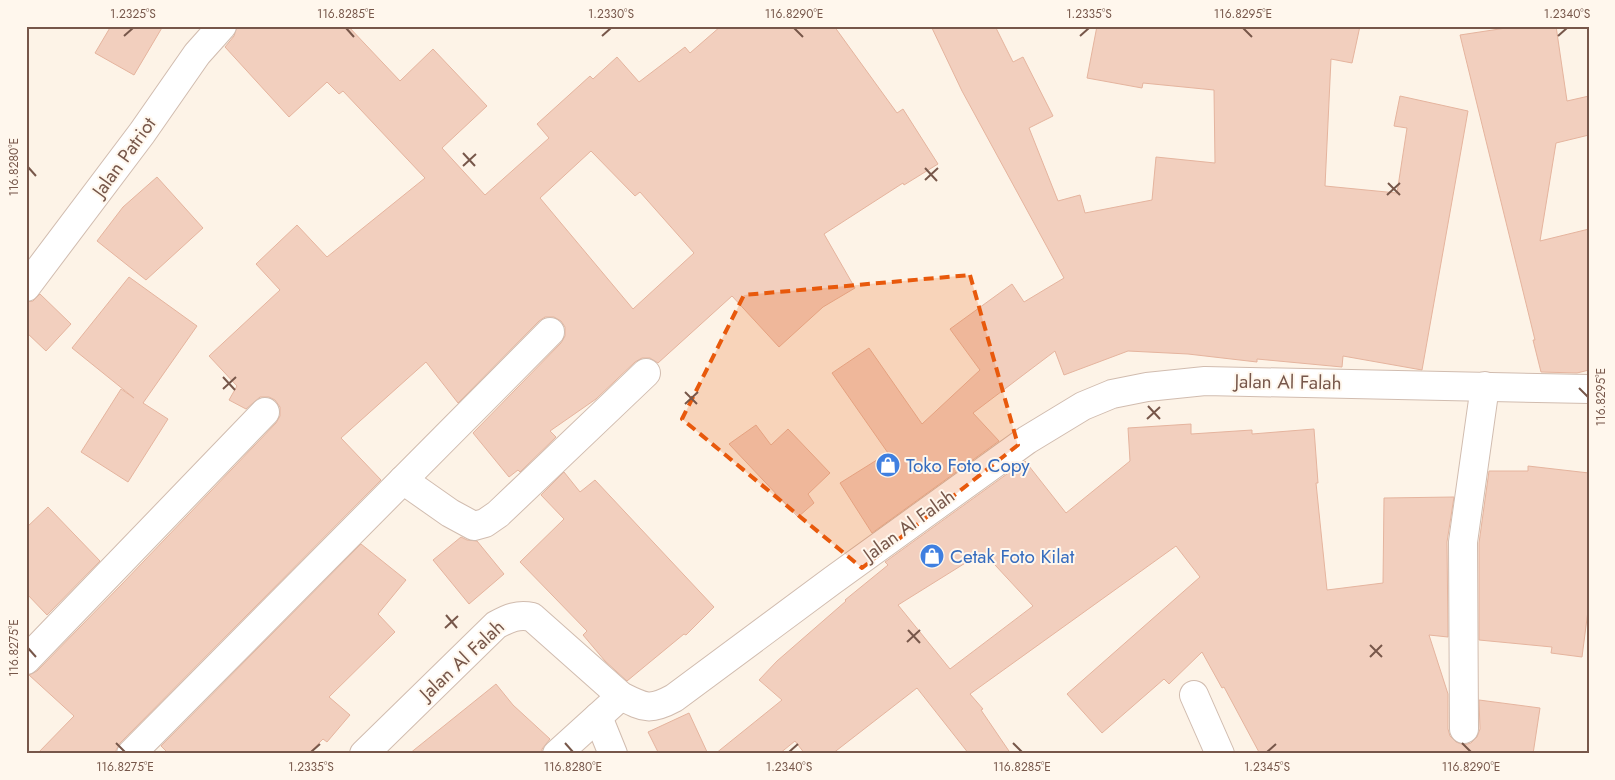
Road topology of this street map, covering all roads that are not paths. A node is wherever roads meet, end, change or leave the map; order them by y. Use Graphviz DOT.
graph roads {
  1 [pos="222,26"];
  2 [pos="26,287"];
  3 [pos="550,332"];
  4 [pos="646,372"];
  5 [pos="1485,386"];
  6 [pos="1589,389"];
  7 [pos="265,412"];
  8 [pos="403,480"];
  9 [pos="26,660"];
  10 [pos="1194,695"];
  11 [pos="621,696"];
  12 [pos="598,717"];
  13 [pos="1464,729"];
  14 [pos="131,754"];
  15 [pos="364,754"];
  16 [pos="558,754"];
  17 [pos="613,754"];
  18 [pos="1220,754"];
  1 -- 2 [label="street, Jalan Patriot"];
  3 -- 8 [label="street"];
  4 -- 8 [label="street"];
  5 -- 6 [label="street, Jalan Al Falah"];
  5 -- 11 [label="street, Jalan Al Falah"];
  5 -- 13 [label="street"];
  7 -- 9 [label="street"];
  8 -- 14 [label="street"];
  10 -- 18 [label="street"];
  11 -- 12 [label="street"];
  11 -- 15 [label="street, Jalan Al Falah"];
  12 -- 16 [label="street"];
  12 -- 17 [label="street"];
}
